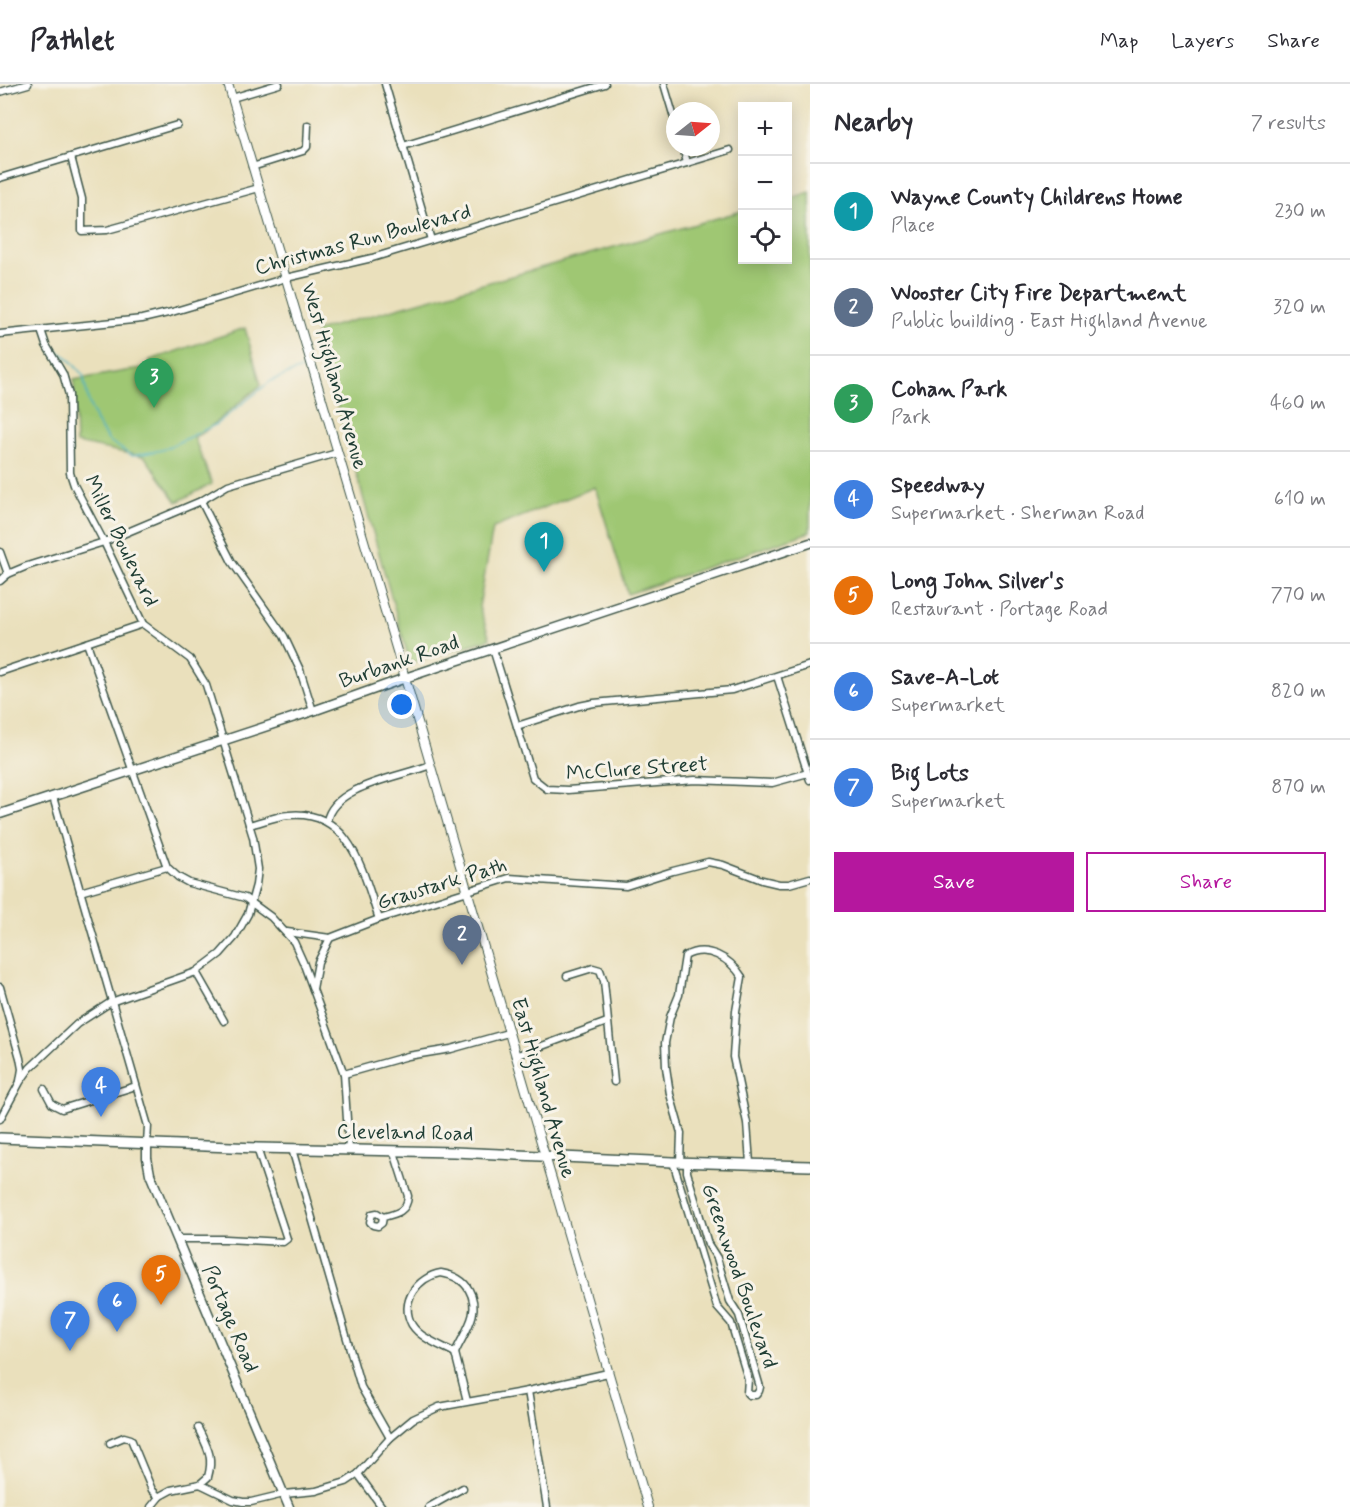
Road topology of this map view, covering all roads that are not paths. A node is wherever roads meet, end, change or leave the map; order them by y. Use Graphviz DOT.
graph roads {
  1 [pos="28,84"];
  2 [pos="228,84"];
  3 [pos="279,84"];
  4 [pos="385,84"];
  5 [pos="605,84"];
  6 [pos="664,84"];
  7 [pos="0,92"];
  8 [pos="232,98"];
  9 [pos="669,102"];
  10 [pos="177,125"];
  11 [pos="308,125"];
  12 [pos="403,146"];
  13 [pos="730,150"];
  14 [pos="685,156"];
  15 [pos="71,157"];
  16 [pos="687,163"];
  17 [pos="252,167"];
  18 [pos="0,178"];
  19 [pos="259,188"];
  20 [pos="431,240"];
  21 [pos="286,278"];
  22 [pos="41,330"];
  23 [pos="0,334"];
  24 [pos="338,453"];
  25 [pos="201,501"];
  26 [pos="104,542"];
  27 [pos="810,543"];
  28 [pos="0,552"];
  29 [pos="8,574"];
  30 [pos="0,581"];
  31 [pos="143,624"];
  32 [pos="87,643"];
  33 [pos="493,649"];
  34 [pos="810,665"];
  35 [pos="0,672"];
  36 [pos="777,676"];
  37 [pos="405,678"];
  38 [pos="313,711"];
  39 [pos="517,726"];
  40 [pos="223,741"];
  41 [pos="430,765"];
  42 [pos="134,771"];
  43 [pos="809,776"];
  44 [pos="53,797"];
  45 [pos="0,814"];
  46 [pos="327,821"];
  47 [pos="249,825"];
  48 [pos="167,867"];
  49 [pos="810,878"];
  50 [pos="467,890"];
  51 [pos="80,892"];
  52 [pos="252,903"];
  53 [pos="379,919"];
  54 [pos="286,932"];
  55 [pos="330,938"];
  56 [pos="196,972"];
  57 [pos="567,976"];
  58 [pos="0,987"];
  59 [pos="313,990"];
  60 [pos="111,1002"];
  61 [pos="224,1021"];
  62 [pos="607,1022"];
  63 [pos="508,1033"];
  64 [pos="514,1056"];
  65 [pos="344,1074"];
  66 [pos="20,1082"];
  67 [pos="614,1082"];
  68 [pos="136,1086"];
  69 [pos="44,1089"];
  70 [pos="0,1119"];
  71 [pos="0,1138"];
  72 [pos="147,1144"];
  73 [pos="256,1148"];
  74 [pos="292,1149"];
  75 [pos="349,1150"];
  76 [pos="394,1152"];
  77 [pos="543,1155"];
  78 [pos="680,1162"];
  79 [pos="750,1163"];
  80 [pos="810,1166"];
  81 [pos="698,1212"];
  82 [pos="689,1214"];
  83 [pos="383,1216"];
  84 [pos="177,1239"];
  85 [pos="734,1307"];
  86 [pos="723,1314"];
  87 [pos="455,1353"];
  88 [pos="608,1373"];
  89 [pos="528,1391"];
  90 [pos="467,1401"];
  91 [pos="198,1428"];
  92 [pos="390,1438"];
  93 [pos="110,1443"];
  94 [pos="357,1474"];
  95 [pos="200,1484"];
  96 [pos="463,1488"];
  97 [pos="284,1494"];
  98 [pos="159,1497"];
  99 [pos="151,1507"];
  100 [pos="289,1507"];
  101 [pos="382,1507"];
  102 [pos="429,1507"];
  103 [pos="547,1507"];
  104 [pos="648,1507"];
  1 -- 7 [label="street"];
  2 -- 8 [label="street, West Highland Avenue"];
  3 -- 8 [label="street"];
  4 -- 12 [label="street"];
  5 -- 12 [label="street"];
  6 -- 9 [label="street"];
  8 -- 17 [label="street, West Highland Avenue"];
  10 -- 15 [label="street"];
  11 -- 17 [label="street"];
  12 -- 20 [label="street"];
  13 -- 16 [label="street, Christmas Run Boulevard"];
  14 -- 16 [label="street"];
  15 -- 18 [label="street"];
  15 -- 19 [label="street"];
  16 -- 20 [label="street, Christmas Run Boulevard"];
  17 -- 19 [label="street, West Highland Avenue"];
  19 -- 21 [label="street, West Highland Avenue"];
  20 -- 21 [label="street, Christmas Run Boulevard"];
  21 -- 22 [label="street, Christmas Run Boulevard"];
  21 -- 24 [label="street, West Highland Avenue"];
  22 -- 23 [label="street, Christmas Run Boulevard"];
  22 -- 26 [label="street, Miller Boulevard"];
  24 -- 25 [label="street"];
  24 -- 37 [label="street, West Highland Avenue"];
  25 -- 26 [label="street"];
  25 -- 38 [label="street"];
  26 -- 29 [label="street"];
  26 -- 31 [label="street, Miller Boulevard"];
  27 -- 33 [label="main road, Burbank Road"];
  28 -- 29 [label="street"];
  29 -- 30 [label="street"];
  31 -- 32 [label="street"];
  31 -- 40 [label="street, Miller Boulevard"];
  32 -- 35 [label="street"];
  32 -- 42 [label="street"];
  33 -- 37 [label="main road, Burbank Road"];
  33 -- 39 [label="street, McClure Street"];
  34 -- 36 [label="street"];
  36 -- 39 [label="street"];
  36 -- 43 [label="street"];
  37 -- 38 [label="main road, Burbank Road"];
  37 -- 41 [label="street, East Highland Avenue"];
  38 -- 40 [label="main road, Burbank Road"];
  39 -- 43 [label="street, McClure Street"];
  40 -- 42 [label="main road, Burbank Road"];
  40 -- 47 [label="street, Miller Boulevard"];
  41 -- 46 [label="street"];
  41 -- 50 [label="street, East Highland Avenue"];
  42 -- 44 [label="main road, Burbank Road"];
  42 -- 48 [label="street"];
  44 -- 45 [label="main road, Burbank Road"];
  44 -- 51 [label="street"];
  46 -- 47 [label="street"];
  46 -- 53 [label="street"];
  47 -- 52 [label="street, Miller Boulevard"];
  48 -- 51 [label="street"];
  48 -- 52 [label="street"];
  49 -- 50 [label="street, Graustark Path"];
  50 -- 53 [label="street, Graustark Path"];
  50 -- 63 [label="street, East Highland Avenue"];
  51 -- 60 [label="street"];
  52 -- 54 [label="street"];
  52 -- 56 [label="street, Miller Boulevard"];
  53 -- 55 [label="street, Graustark Path"];
  54 -- 55 [label="street, Graustark Path"];
  54 -- 59 [label="street"];
  55 -- 59 [label="street"];
  56 -- 60 [label="street, Miller Boulevard"];
  56 -- 61 [label="street"];
  57 -- 62 [label="street"];
  58 -- 66 [label="street"];
  59 -- 65 [label="street"];
  60 -- 66 [label="street, Miller Boulevard"];
  60 -- 68 [label="street"];
  62 -- 64 [label="street"];
  62 -- 67 [label="street"];
  63 -- 64 [label="street, East Highland Avenue"];
  63 -- 65 [label="street"];
  64 -- 77 [label="street, East Highland Avenue"];
  65 -- 75 [label="street"];
  66 -- 70 [label="street, Miller Boulevard"];
  68 -- 69 [label="street"];
  68 -- 72 [label="street"];
  71 -- 72 [label="main road, Cleveland Road"];
  72 -- 73 [label="main road, Cleveland Road"];
  72 -- 84 [label="main road, Portage Road"];
  73 -- 74 [label="main road, Cleveland Road"];
  73 -- 84 [label="street"];
  74 -- 75 [label="main road, Cleveland Road"];
  74 -- 92 [label="street"];
  75 -- 76 [label="main road, Cleveland Road"];
  76 -- 77 [label="main road, Cleveland Road"];
  76 -- 83 [label="street"];
  77 -- 78 [label="main road, Cleveland Road"];
  77 -- 88 [label="street, East Highland Avenue"];
  78 -- 79 [label="main road, Cleveland Road"];
  78 -- 79 [label="street"];
  78 -- 81 [label="street, Greenwood Boulevard"];
  78 -- 82 [label="street, Greenwood Boulevard"];
  79 -- 80 [label="main road, Cleveland Road"];
  81 -- 82 [label="street"];
  81 -- 85 [label="street, Greenwood Boulevard"];
  82 -- 86 [label="street, Greenwood Boulevard"];
  84 -- 97 [label="main road, Portage Road"];
  85 -- 86 [label="street"];
  85 -- 86 [label="street, Greenwood Boulevard"];
  87 -- 87 [label="street"];
  87 -- 90 [label="street"];
  88 -- 89 [label="street"];
  88 -- 104 [label="street, East Highland Avenue"];
  89 -- 90 [label="street"];
  89 -- 103 [label="street"];
  90 -- 92 [label="street"];
  91 -- 95 [label="street"];
  92 -- 94 [label="street"];
  93 -- 98 [label="street"];
  94 -- 97 [label="street"];
  94 -- 101 [label="street"];
  95 -- 97 [label="street"];
  95 -- 98 [label="street"];
  96 -- 102 [label="street"];
  97 -- 100 [label="main road, Portage Road"];
  98 -- 99 [label="street"];
}
